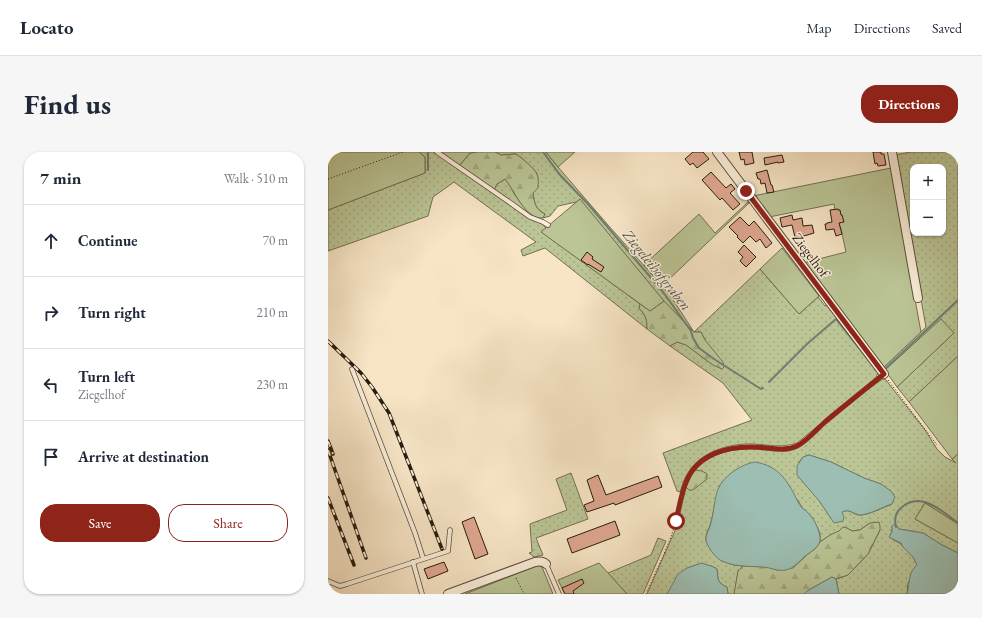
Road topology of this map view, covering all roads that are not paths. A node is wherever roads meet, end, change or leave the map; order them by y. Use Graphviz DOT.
graph roads {
  1 [pos="437,152"];
  2 [pos="717,152"];
  3 [pos="892,152"];
  4 [pos="548,225"];
  5 [pos="918,298"];
  6 [pos="352,369"];
  7 [pos="884,374"];
  8 [pos="450,530"];
  9 [pos="423,558"];
  10 [pos="413,562"];
  11 [pos="546,564"];
  12 [pos="328,581"];
  13 [pos="422,594"];
  14 [pos="448,594"];
  15 [pos="559,594"];
  1 -- 4 [label="lane"];
  2 -- 7 [label="street, Ziegelhof"];
  3 -- 5 [label="street"];
  6 -- 9 [label="lane"];
  8 -- 9 [label="lane"];
  9 -- 10 [label="lane"];
  10 -- 12 [label="lane"];
  10 -- 13 [label="lane"];
  11 -- 14 [label="street"];
  11 -- 15 [label="lane"];
}
